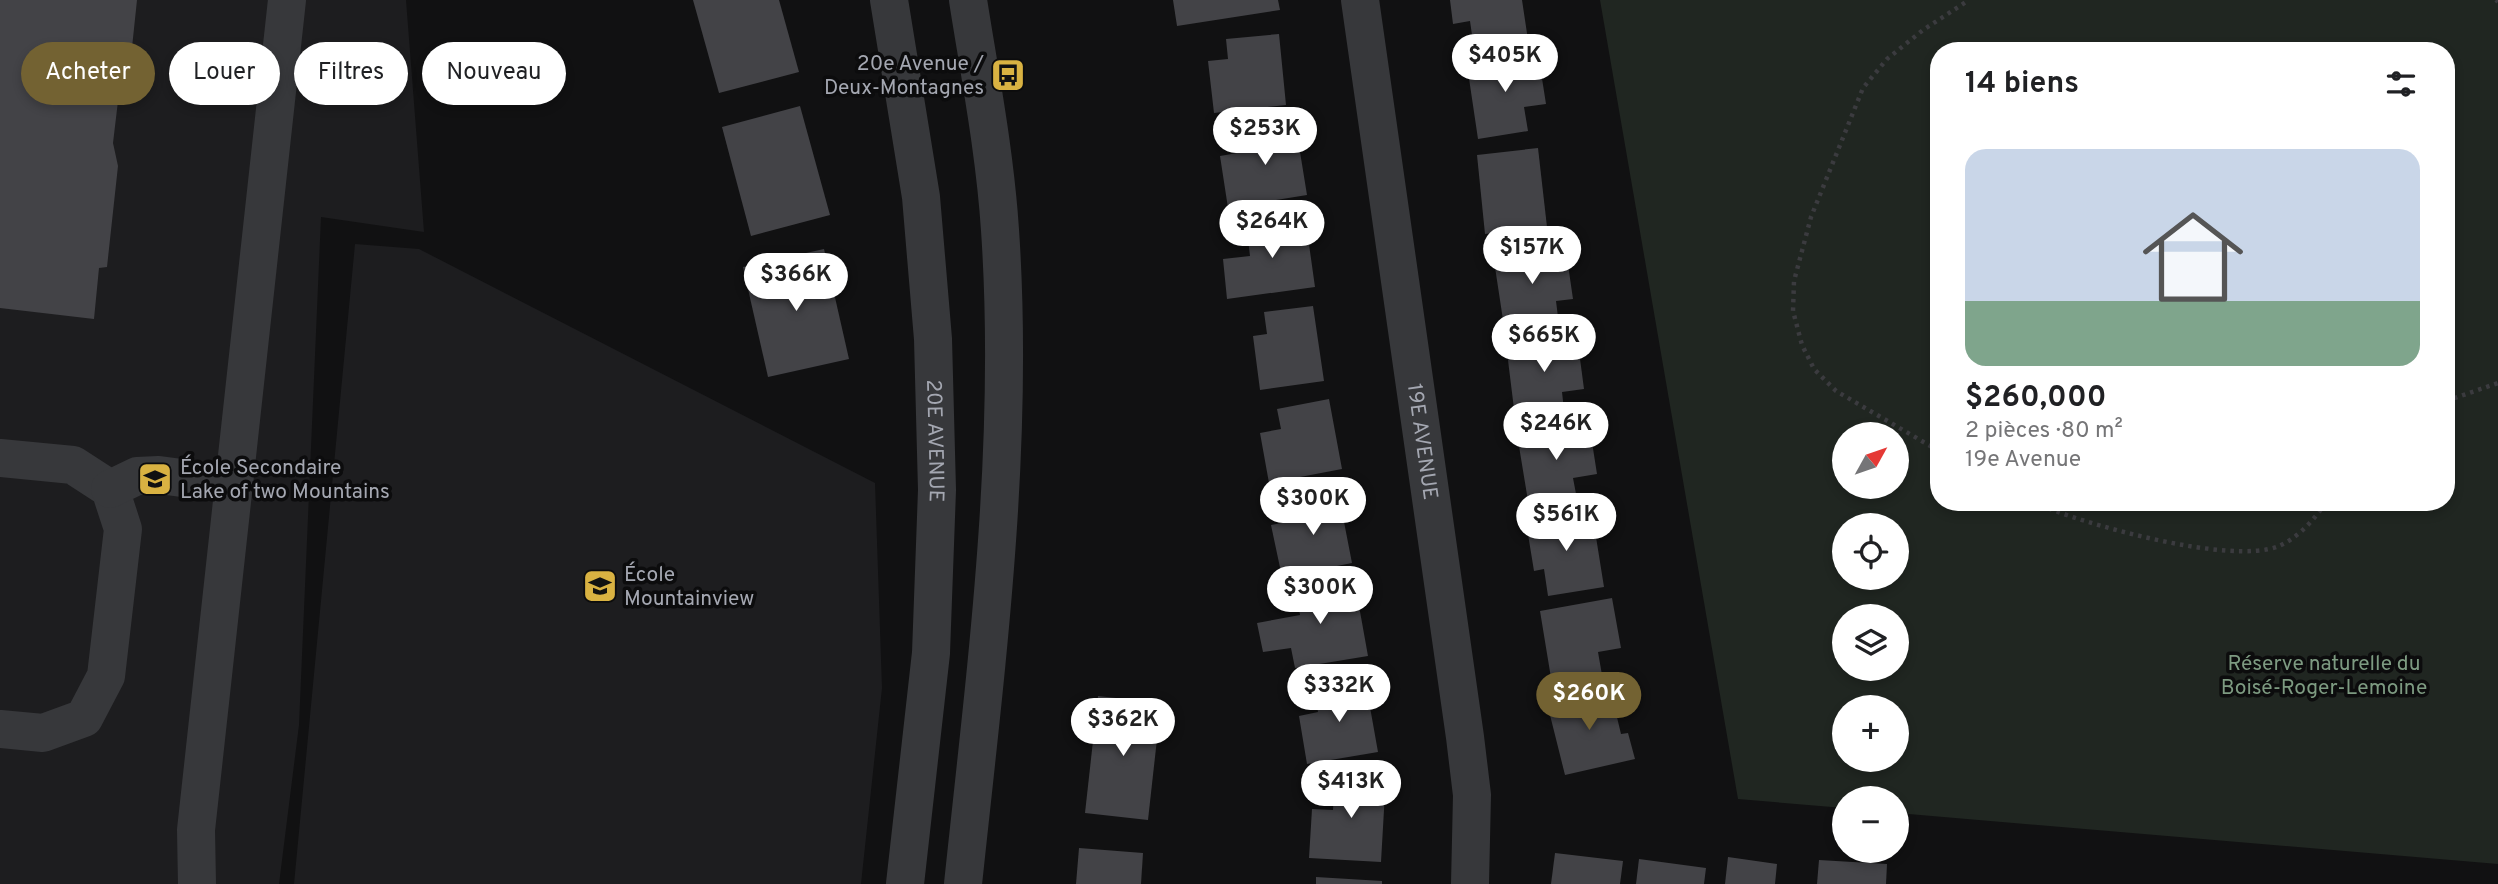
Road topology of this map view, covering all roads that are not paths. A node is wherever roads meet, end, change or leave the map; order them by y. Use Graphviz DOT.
graph roads {
  1 [pos="287,0"];
  2 [pos="889,0"];
  3 [pos="968,0"];
  4 [pos="1360,0"];
  5 [pos="0,458"];
  6 [pos="235,485"];
  7 [pos="110,489"];
  8 [pos="0,729"];
  9 [pos="197,884"];
  10 [pos="905,884"];
  11 [pos="963,884"];
  12 [pos="1470,884"];
  1 -- 6 [label="street"];
  2 -- 10 [label="street, 20E AVENUE"];
  3 -- 11 [label="street"];
  4 -- 12 [label="street, 19E AVENUE"];
  5 -- 7 [label="street"];
  6 -- 7 [label="street"];
  6 -- 9 [label="street"];
  7 -- 8 [label="street"];
}
